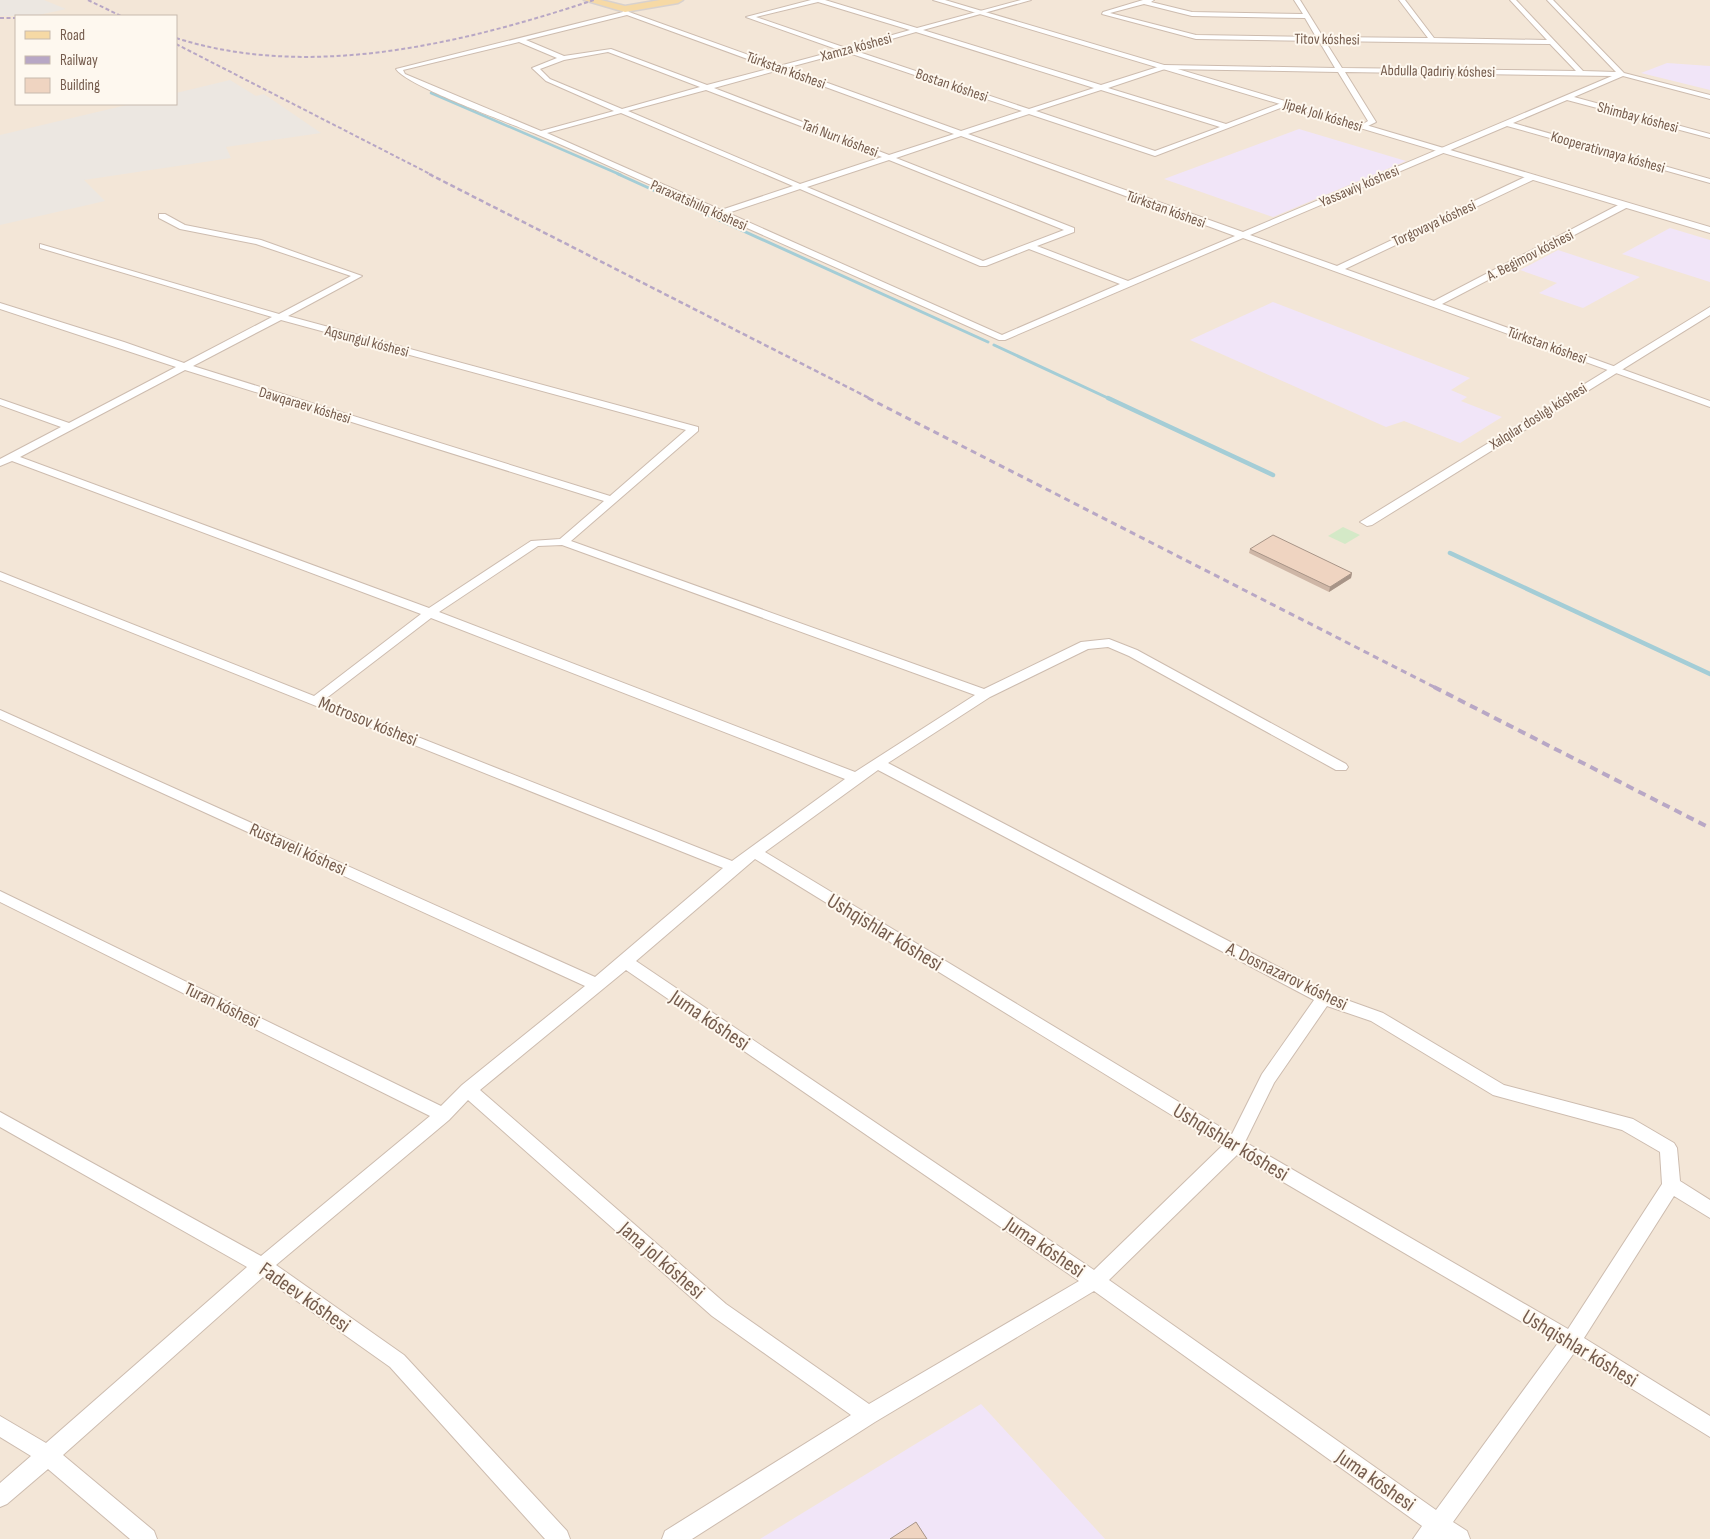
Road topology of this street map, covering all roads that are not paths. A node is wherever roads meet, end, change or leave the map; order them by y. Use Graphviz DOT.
graph roads {
  1 [pos="589,0"];
  2 [pos="678,0"];
  3 [pos="818,0"];
  4 [pos="937,0"];
  5 [pos="1028,0"];
  6 [pos="1151,0"];
  7 [pos="1297,0"];
  8 [pos="1402,0"];
  9 [pos="1513,0"];
  10 [pos="1550,0"];
  11 [pos="1143,2"];
  12 [pos="626,11"];
  13 [pos="981,13"];
  14 [pos="1306,16"];
  15 [pos="918,30"];
  16 [pos="518,39"];
  17 [pos="1320,40"];
  18 [pos="1433,41"];
  19 [pos="1552,42"];
  20 [pos="849,50"];
  21 [pos="563,58"];
  22 [pos="780,68"];
  23 [pos="1164,68"];
  24 [pos="1338,69"];
  25 [pos="1580,72"];
  26 [pos="1622,74"];
  27 [pos="708,88"];
  28 [pos="1104,89"];
  29 [pos="1710,96"];
  30 [pos="1565,98"];
  31 [pos="1287,104"];
  32 [pos="622,111"];
  33 [pos="1031,112"];
  34 [pos="1506,123"];
  35 [pos="1227,127"];
  36 [pos="1362,127"];
  37 [pos="540,133"];
  38 [pos="963,134"];
  39 [pos="1710,136"];
  40 [pos="1442,150"];
  41 [pos="890,158"];
  42 [pos="1532,177"];
  43 [pos="1710,181"];
  44 [pos="802,187"];
  45 [pos="1625,205"];
  46 [pos="717,214"];
  47 [pos="162,216"];
  48 [pos="1710,230"];
  49 [pos="1242,236"];
  50 [pos="43,246"];
  51 [pos="1029,246"];
  52 [pos="1337,270"];
  53 [pos="1130,285"];
  54 [pos="1436,304"];
  55 [pos="0,306"];
  56 [pos="1710,310"];
  57 [pos="280,317"];
  58 [pos="1002,338"];
  59 [pos="185,367"];
  60 [pos="1614,370"];
  61 [pos="0,402"];
  62 [pos="1710,404"];
  63 [pos="70,427"];
  64 [pos="12,457"];
  65 [pos="0,463"];
  66 [pos="612,500"];
  67 [pos="1367,522"];
  68 [pos="563,542"];
  69 [pos="0,576"];
  70 [pos="430,613"];
  71 [pos="985,694"];
  72 [pos="316,700"];
  73 [pos="0,714"];
  74 [pos="880,765"];
  75 [pos="1341,767"];
  76 [pos="856,778"];
  77 [pos="755,852"];
  78 [pos="734,867"];
  79 [pos="0,896"];
  80 [pos="625,962"];
  81 [pos="597,984"];
  82 [pos="1324,998"];
  83 [pos="468,1090"];
  84 [pos="443,1115"];
  85 [pos="0,1119"];
  86 [pos="1235,1145"];
  87 [pos="1671,1185"];
  88 [pos="1710,1210"];
  89 [pos="262,1266"];
  90 [pos="1095,1282"];
  91 [pos="1571,1341"];
  92 [pos="868,1415"];
  93 [pos="0,1426"];
  94 [pos="1710,1427"];
  95 [pos="46,1454"];
  96 [pos="0,1496"];
  97 [pos="1438,1525"];
  98 [pos="146,1539"];
  99 [pos="560,1539"];
  100 [pos="673,1539"];
  101 [pos="1424,1539"];
  102 [pos="1459,1539"];
  1 -- 12 [label="main road"];
  2 -- 12 [label="main road"];
  3 -- 15 [label="street"];
  3 -- 20 [label="street, Bostan kóshesi"];
  4 -- 13 [label="street, Jipek Jolı kóshesi"];
  5 -- 13 [label="street, Xamza kóshesi"];
  6 -- 11 [label="street"];
  7 -- 14 [label="street"];
  8 -- 18 [label="street"];
  9 -- 19 [label="street"];
  10 -- 26 [label="street"];
  11 -- 14 [label="street"];
  11 -- 17 [label="street, Titov kóshesi"];
  12 -- 16 [label="street"];
  12 -- 22 [label="street, Túrkstan kóshesi"];
  13 -- 15 [label="street, Xamza kóshesi"];
  13 -- 23 [label="street, Jipek Jolı kóshesi"];
  14 -- 17 [label="street"];
  15 -- 20 [label="street, Xamza kóshesi"];
  15 -- 28 [label="street"];
  16 -- 21 [label="street"];
  16 -- 37 [label="street, Paraxatshılıq kóshesi"];
  17 -- 18 [label="street, Titov kóshesi"];
  17 -- 24 [label="street"];
  18 -- 19 [label="street, Titov kóshesi"];
  19 -- 25 [label="street"];
  20 -- 22 [label="street, Xamza kóshesi"];
  20 -- 33 [label="street, Bostan kóshesi"];
  21 -- 27 [label="street, Tań Nurı kóshesi"];
  21 -- 32 [label="street"];
  22 -- 27 [label="street, Xamza kóshesi"];
  22 -- 38 [label="street, Túrkstan kóshesi"];
  23 -- 24 [label="street, Abdulla Qadıriy kóshesi"];
  23 -- 28 [label="street, Abdulla Qadıriy kóshesi"];
  23 -- 31 [label="street, Jipek Jolı kóshesi"];
  24 -- 25 [label="street, Abdulla Qadıriy kóshesi"];
  24 -- 36 [label="street"];
  25 -- 26 [label="street, Abdulla Qadıriy kóshesi"];
  26 -- 29 [label="street, Abdulla Qadıriy kóshesi"];
  26 -- 30 [label="street, Yassawiy kóshesi"];
  27 -- 32 [label="street, Xamza kóshesi"];
  27 -- 41 [label="street, Tań Nurı kóshesi"];
  28 -- 33 [label="street, Abdulla Qadıriy kóshesi"];
  28 -- 35 [label="street"];
  30 -- 34 [label="street, Yassawiy kóshesi"];
  30 -- 39 [label="street, Shimbay kóshesi"];
  31 -- 35 [label="street"];
  31 -- 36 [label="street, Jipek Jolı kóshesi"];
  32 -- 37 [label="street, Xamza kóshesi"];
  32 -- 44 [label="street"];
  33 -- 35 [label="street, Bostan kóshesi"];
  33 -- 38 [label="street, Abdulla Qadıriy kóshesi"];
  34 -- 40 [label="street, Yassawiy kóshesi"];
  34 -- 43 [label="street, Kooperativnaya kóshesi"];
  36 -- 40 [label="street, Jipek Jolı kóshesi"];
  37 -- 46 [label="street, Paraxatshılıq kóshesi"];
  38 -- 41 [label="street, Abdulla Qadıriy kóshesi"];
  38 -- 49 [label="street, Túrkstan kóshesi"];
  40 -- 42 [label="street, Jipek Jolı kóshesi"];
  40 -- 49 [label="street, Yassawiy kóshesi"];
  41 -- 44 [label="street, Abdulla Qadıriy kóshesi"];
  41 -- 51 [label="street, Tań Nurı kóshesi"];
  42 -- 45 [label="street, Jipek Jolı kóshesi"];
  42 -- 52 [label="street, Torgovaya kóshesi"];
  44 -- 46 [label="street, Abdulla Qadıriy kóshesi"];
  44 -- 51 [label="street"];
  45 -- 48 [label="street, Jipek Jolı kóshesi"];
  45 -- 54 [label="street, A. Begimov kóshesi"];
  46 -- 58 [label="street, Paraxatshılıq kóshesi"];
  47 -- 57 [label="street"];
  49 -- 52 [label="street, Túrkstan kóshesi"];
  49 -- 53 [label="street, Yassawiy kóshesi"];
  50 -- 57 [label="street, Aqsungul kóshesi"];
  51 -- 53 [label="street"];
  52 -- 54 [label="street, Túrkstan kóshesi"];
  53 -- 58 [label="street, Yassawiy kóshesi"];
  54 -- 60 [label="street, Túrkstan kóshesi"];
  55 -- 59 [label="street, Dawqaraev kóshesi"];
  56 -- 60 [label="street, Xalqılar doslıǵı kóshesi"];
  57 -- 59 [label="street"];
  57 -- 66 [label="street, Aqsungul kóshesi"];
  59 -- 63 [label="street"];
  59 -- 66 [label="street, Dawqaraev kóshesi"];
  60 -- 62 [label="street, Túrkstan kóshesi"];
  60 -- 67 [label="street, Xalqılar doslıǵı kóshesi"];
  61 -- 63 [label="street"];
  63 -- 64 [label="street"];
  64 -- 65 [label="street"];
  64 -- 70 [label="street"];
  66 -- 68 [label="street"];
  68 -- 70 [label="street"];
  68 -- 71 [label="street"];
  69 -- 72 [label="street, Motrosov kóshesi"];
  70 -- 72 [label="street"];
  70 -- 76 [label="street"];
  71 -- 74 [label="street"];
  71 -- 75 [label="street"];
  72 -- 78 [label="street, Motrosov kóshesi"];
  73 -- 81 [label="street, Rustaveli kóshesi"];
  74 -- 76 [label="street"];
  74 -- 82 [label="street, A. Dosnazarov kóshesi"];
  76 -- 77 [label="street"];
  77 -- 78 [label="street"];
  77 -- 86 [label="street, Ushqishlar kóshesi"];
  78 -- 80 [label="street"];
  79 -- 84 [label="street, Turan kóshesi"];
  80 -- 81 [label="street"];
  80 -- 90 [label="street, Juma kóshesi"];
  81 -- 83 [label="street"];
  82 -- 86 [label="street"];
  82 -- 87 [label="street, A. Dosnazarov kóshesi"];
  83 -- 84 [label="street"];
  83 -- 92 [label="street, Jana jol kóshesi"];
  84 -- 89 [label="street"];
  85 -- 89 [label="street, Fadeev kóshesi"];
  86 -- 90 [label="street"];
  86 -- 91 [label="street, Ushqishlar kóshesi"];
  87 -- 88 [label="street"];
  87 -- 91 [label="street"];
  89 -- 95 [label="street"];
  89 -- 99 [label="street, Fadeev kóshesi"];
  90 -- 92 [label="street"];
  90 -- 97 [label="street, Juma kóshesi"];
  91 -- 94 [label="street, Ushqishlar kóshesi"];
  91 -- 97 [label="street"];
  92 -- 100 [label="street"];
  93 -- 95 [label="street"];
  95 -- 96 [label="street"];
  95 -- 98 [label="street"];
  97 -- 101 [label="street"];
  97 -- 102 [label="street, Juma kóshesi"];
}
